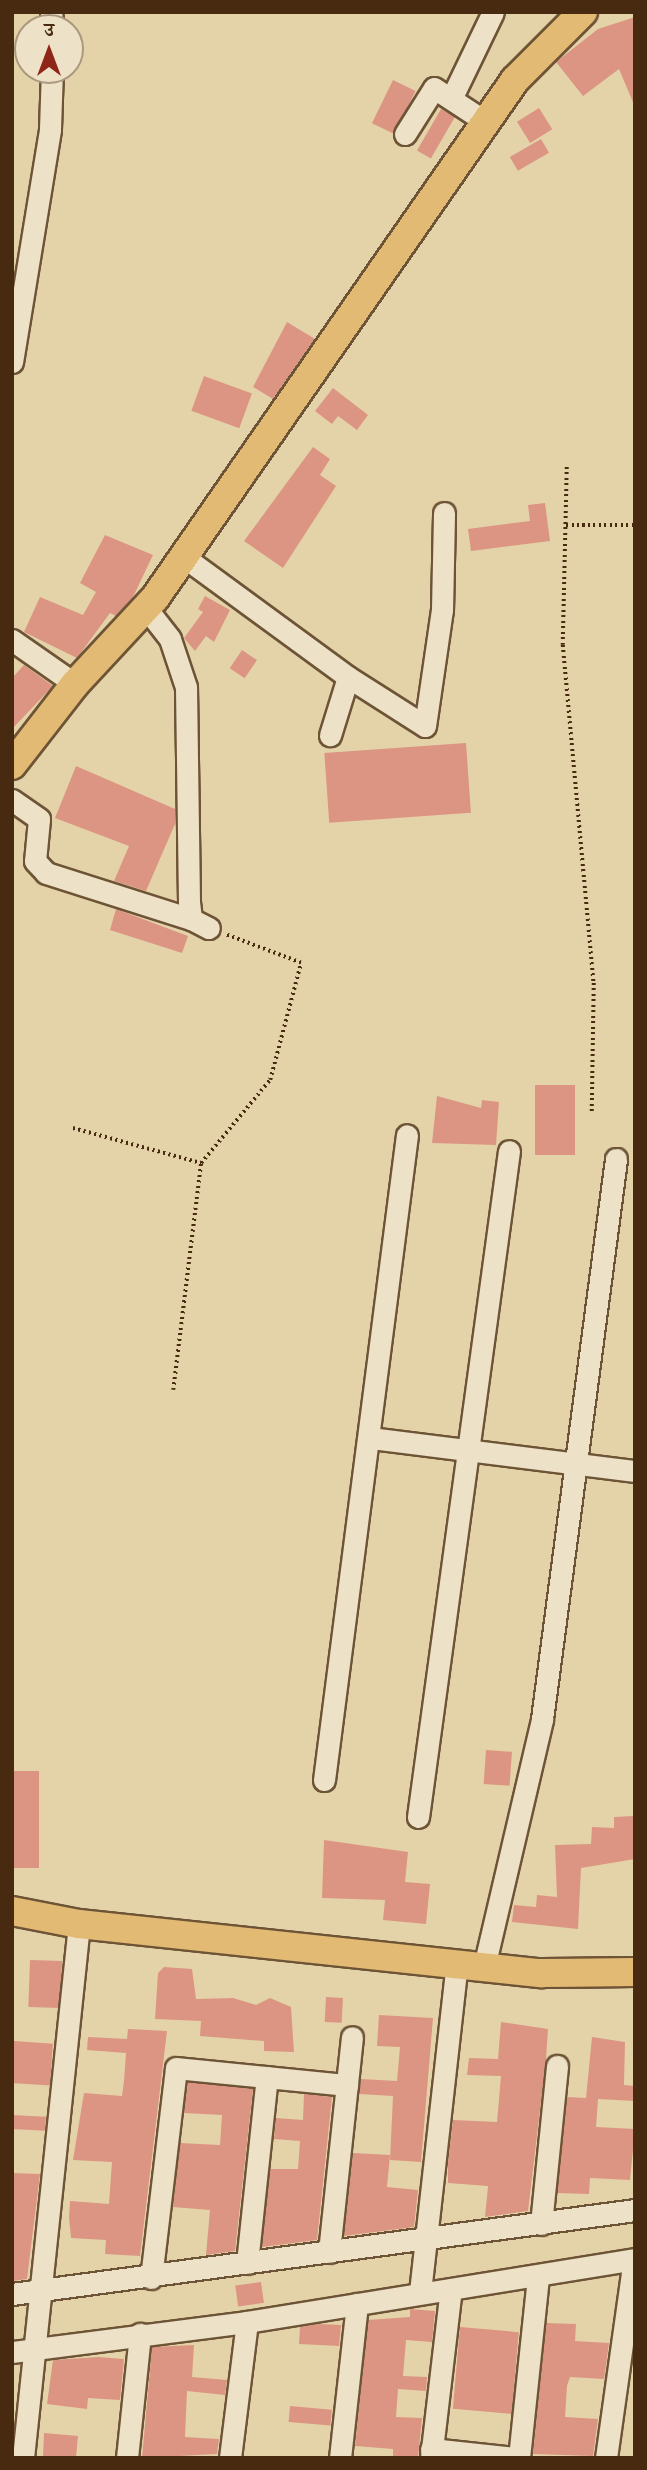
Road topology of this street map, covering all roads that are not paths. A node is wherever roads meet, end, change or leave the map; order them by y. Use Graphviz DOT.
graph roads {
  1 [pos="493,12"];
  2 [pos="583,12"];
  3 [pos="52,84"];
  4 [pos="453,95"];
  5 [pos="485,122"];
  6 [pos="405,134"];
  7 [pos="12,362"];
  8 [pos="444,513"];
  9 [pos="184,557"];
  10 [pos="146,608"];
  11 [pos="12,640"];
  12 [pos="348,677"];
  13 [pos="75,684"];
  14 [pos="330,735"];
  15 [pos="12,765"];
  16 [pos="12,800"];
  17 [pos="407,1135"];
  18 [pos="509,1151"];
  19 [pos="616,1159"];
  20 [pos="370,1438"];
  21 [pos="470,1451"];
  22 [pos="577,1465"];
  23 [pos="635,1471"];
  24 [pos="324,1780"];
  25 [pos="418,1817"];
  26 [pos="12,1911"];
  27 [pos="79,1924"];
  28 [pos="470,1966"];
  29 [pos="635,1972"];
  30 [pos="352,2037"];
  31 [pos="557,2066"];
  32 [pos="267,2077"];
  33 [pos="347,2085"];
  34 [pos="635,2210"];
  35 [pos="541,2224"];
  36 [pos="427,2237"];
  37 [pos="329,2252"];
  38 [pos="634,2260"];
  39 [pos="247,2263"];
  40 [pos="538,2276"];
  41 [pos="150,2278"];
  42 [pos="451,2288"];
  43 [pos="40,2292"];
  44 [pos="421,2292"];
  45 [pos="12,2294"];
  46 [pos="357,2304"];
  47 [pos="247,2322"];
  48 [pos="140,2334"];
  49 [pos="34,2348"];
  50 [pos="12,2352"];
  51 [pos="431,2453"];
  52 [pos="23,2458"];
  53 [pos="127,2458"];
  54 [pos="230,2458"];
  55 [pos="340,2458"];
  56 [pos="517,2458"];
  57 [pos="606,2458"];
  1 -- 4 [label="street"];
  2 -- 5 [label="main road"];
  3 -- 7 [label="street"];
  4 -- 5 [label="street"];
  4 -- 6 [label="street"];
  5 -- 9 [label="main road"];
  8 -- 12 [label="street"];
  9 -- 10 [label="main road"];
  9 -- 12 [label="street"];
  10 -- 13 [label="main road"];
  10 -- 16 [label="street"];
  11 -- 13 [label="street"];
  12 -- 14 [label="street"];
  13 -- 15 [label="main road"];
  17 -- 20 [label="street"];
  18 -- 21 [label="street"];
  19 -- 22 [label="street"];
  20 -- 21 [label="street"];
  20 -- 24 [label="street"];
  21 -- 22 [label="street"];
  21 -- 25 [label="street"];
  22 -- 23 [label="street"];
  22 -- 28 [label="street"];
  26 -- 27 [label="main road"];
  27 -- 28 [label="main road"];
  27 -- 43 [label="street"];
  28 -- 29 [label="main road"];
  28 -- 36 [label="street"];
  30 -- 33 [label="street"];
  31 -- 35 [label="street"];
  32 -- 33 [label="street"];
  32 -- 39 [label="street"];
  32 -- 41 [label="street"];
  33 -- 37 [label="street"];
  34 -- 35 [label="street"];
  35 -- 36 [label="street"];
  36 -- 37 [label="street"];
  36 -- 44 [label="street"];
  37 -- 39 [label="street"];
  38 -- 40 [label="street"];
  38 -- 57 [label="street"];
  39 -- 41 [label="street"];
  40 -- 42 [label="street"];
  40 -- 56 [label="street"];
  41 -- 43 [label="street"];
  42 -- 44 [label="street"];
  42 -- 51 [label="street"];
  43 -- 45 [label="street"];
  43 -- 49 [label="street"];
  44 -- 46 [label="street"];
  46 -- 47 [label="street"];
  46 -- 55 [label="street"];
  47 -- 48 [label="street"];
  47 -- 54 [label="street"];
  48 -- 49 [label="street"];
  48 -- 53 [label="street"];
  49 -- 50 [label="street"];
  49 -- 52 [label="street"];
  51 -- 56 [label="street"];
}
